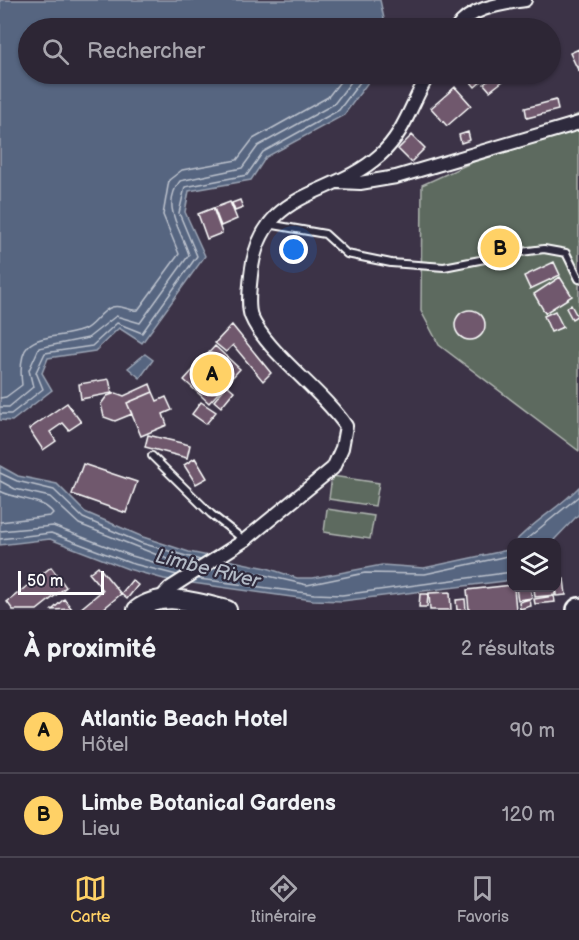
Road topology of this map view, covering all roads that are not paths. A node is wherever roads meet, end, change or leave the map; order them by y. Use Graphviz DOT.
graph roads {
  1 [pos="525,0"];
  2 [pos="468,18"];
  3 [pos="424,84"];
  4 [pos="579,123"];
  5 [pos="334,182"];
  6 [pos="268,224"];
  7 [pos="579,279"];
  8 [pos="152,456"];
  9 [pos="245,540"];
  10 [pos="164,594"];
  11 [pos="137,610"];
  12 [pos="227,610"];
  1 -- 2 [label="street"];
  3 -- 5 [label="street"];
  4 -- 5 [label="street"];
  5 -- 6 [label="street"];
  6 -- 7 [label="lane"];
  6 -- 9 [label="street"];
  8 -- 9 [label="lane"];
  9 -- 10 [label="street"];
  10 -- 11 [label="main road"];
  10 -- 12 [label="main road"];
}
